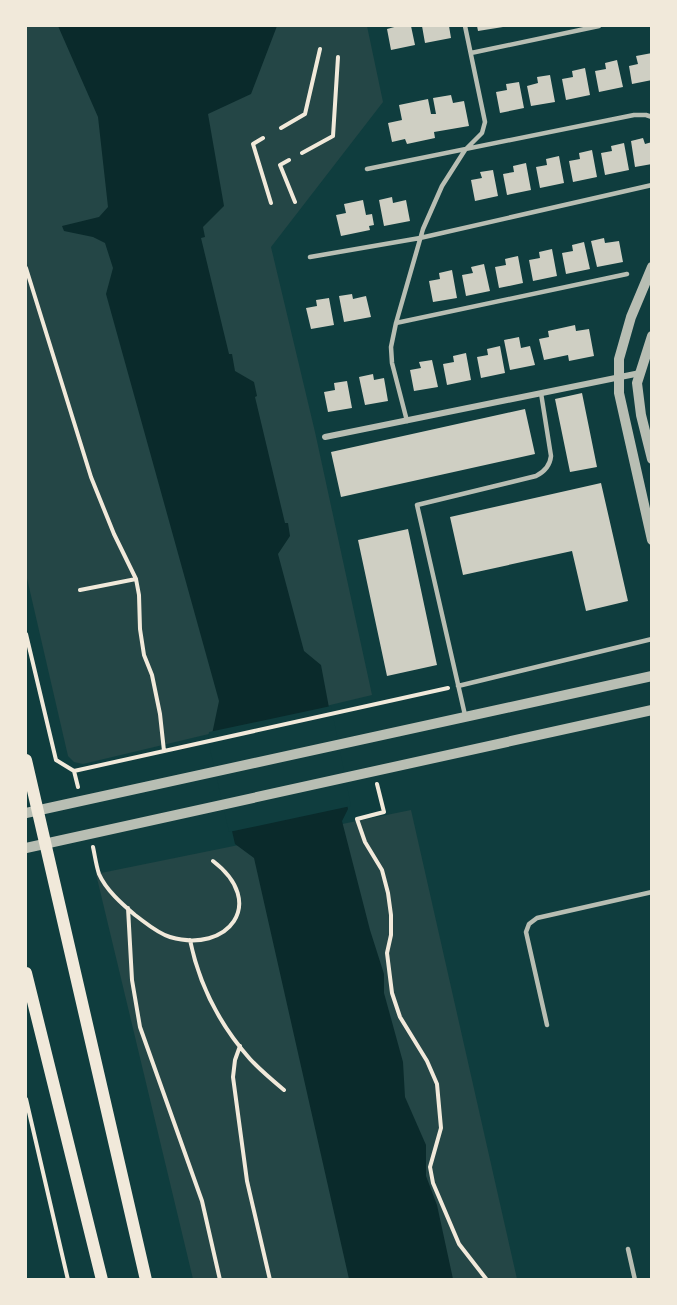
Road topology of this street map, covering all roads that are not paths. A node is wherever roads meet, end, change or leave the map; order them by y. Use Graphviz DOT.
graph roads {
  1 [pos="465,26"];
  2 [pos="598,26"];
  3 [pos="471,53"];
  4 [pos="651,117"];
  5 [pos="465,150"];
  6 [pos="367,169"];
  7 [pos="651,185"];
  8 [pos="420,238"];
  9 [pos="310,257"];
  10 [pos="651,267"];
  11 [pos="627,274"];
  12 [pos="396,322"];
  13 [pos="651,336"];
  14 [pos="640,373"];
  15 [pos="619,377"];
  16 [pos="541,393"];
  17 [pos="407,421"];
  18 [pos="326,437"];
  19 [pos="651,459"];
  20 [pos="651,540"];
  21 [pos="651,639"];
  22 [pos="651,676"];
  23 [pos="458,686"];
  24 [pos="651,710"];
  25 [pos="465,717"];
  26 [pos="26,760"];
  27 [pos="32,812"];
  28 [pos="45,843"];
  29 [pos="26,848"];
  30 [pos="651,892"];
  31 [pos="26,973"];
  32 [pos="547,1025"];
  33 [pos="628,1249"];
  34 [pos="102,1280"];
  35 [pos="146,1280"];
  36 [pos="635,1280"];
  1 -- 3 [label="lane"];
  2 -- 3 [label="lane"];
  3 -- 5 [label="lane"];
  4 -- 5 [label="lane"];
  5 -- 6 [label="lane"];
  5 -- 8 [label="lane"];
  7 -- 8 [label="lane"];
  8 -- 9 [label="lane"];
  8 -- 12 [label="lane"];
  10 -- 15 [label="street"];
  11 -- 12 [label="lane"];
  12 -- 17 [label="lane"];
  13 -- 14 [label="street"];
  14 -- 15 [label="street"];
  14 -- 19 [label="street"];
  15 -- 16 [label="street"];
  15 -- 20 [label="street"];
  16 -- 17 [label="street"];
  16 -- 23 [label="lane"];
  17 -- 18 [label="street"];
  21 -- 23 [label="lane"];
  22 -- 25 [label="street"];
  23 -- 25 [label="lane"];
  24 -- 28 [label="street"];
  25 -- 27 [label="street"];
  26 -- 27 [label="main road"];
  27 -- 28 [label="main road"];
  28 -- 29 [label="street"];
  28 -- 35 [label="main road"];
  30 -- 32 [label="lane"];
  31 -- 34 [label="main road"];
  33 -- 36 [label="lane"];
}
